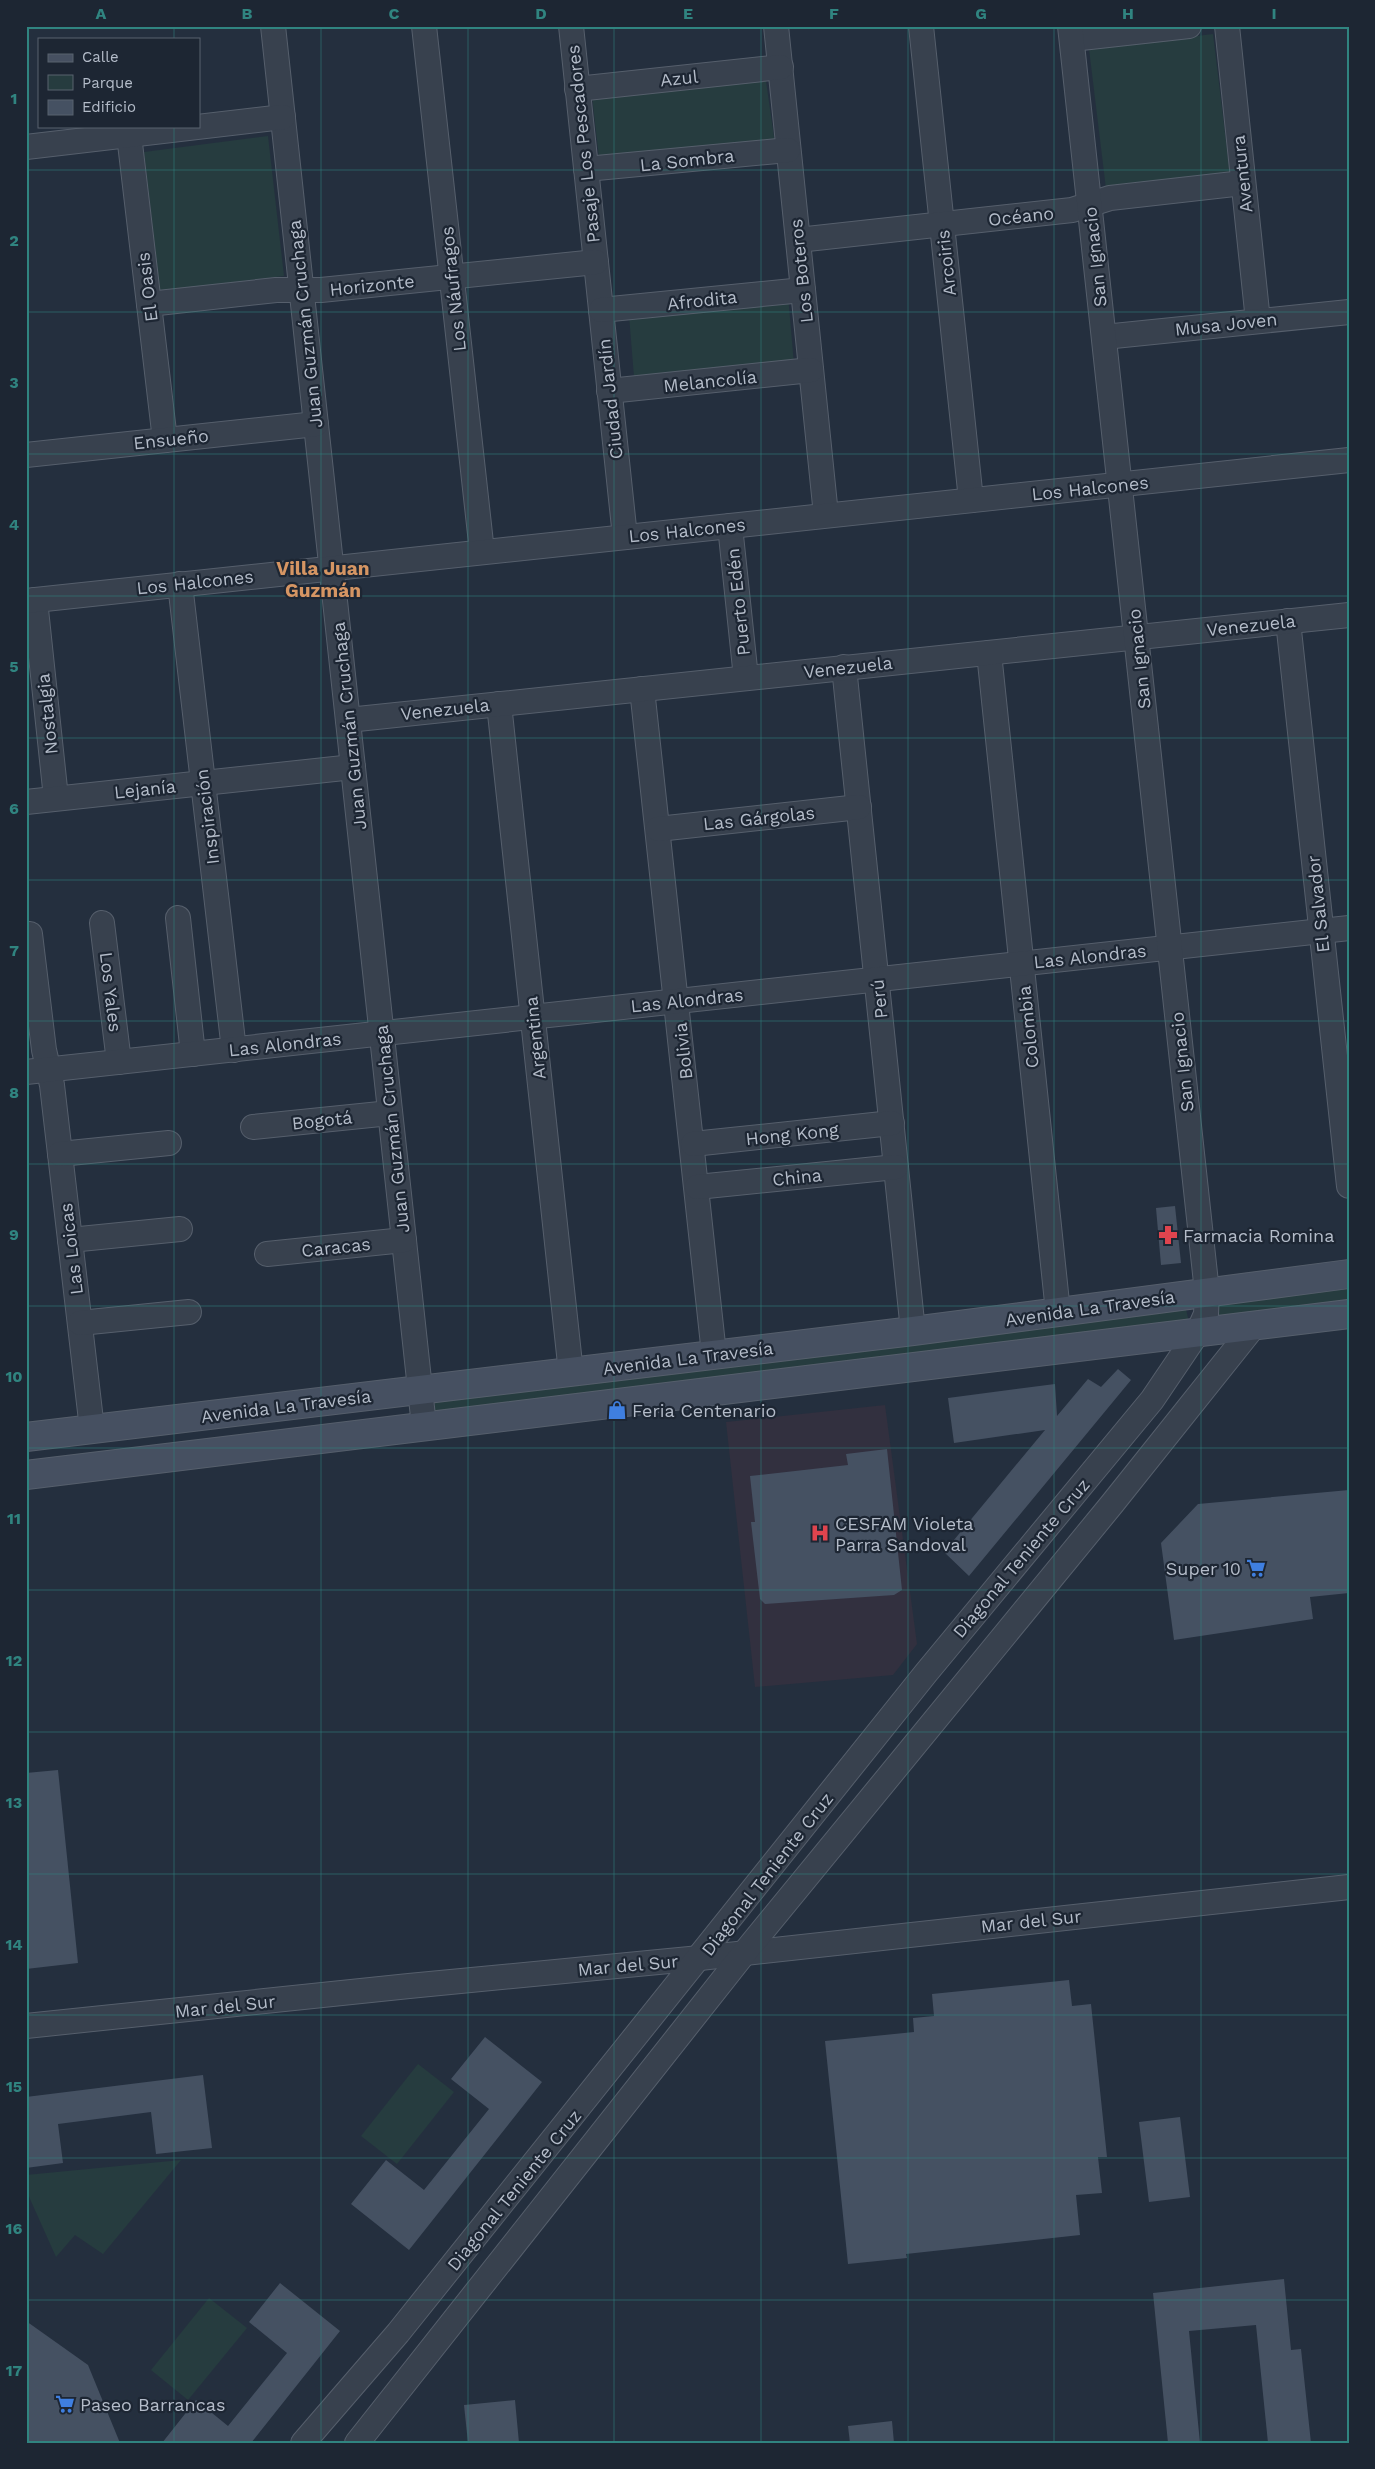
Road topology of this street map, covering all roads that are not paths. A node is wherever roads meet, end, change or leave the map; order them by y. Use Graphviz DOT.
graph roads {
  1 [pos="273,26"];
  2 [pos="424,26"];
  3 [pos="571,26"];
  4 [pos="776,26"];
  5 [pos="921,26"];
  6 [pos="1188,26"];
  7 [pos="1227,26"];
  8 [pos="1071,33"];
  9 [pos="781,67"];
  10 [pos="578,89"];
  11 [pos="283,117"];
  12 [pos="200,127"];
  13 [pos="190,128"];
  14 [pos="130,135"];
  15 [pos="26,147"];
  16 [pos="788,150"];
  17 [pos="586,170"];
  18 [pos="1243,183"];
  19 [pos="1090,204"];
  20 [pos="942,224"];
  21 [pos="798,240"];
  22 [pos="596,262"];
  23 [pos="452,277"];
  24 [pos="302,290"];
  25 [pos="803,290"];
  26 [pos="149,304"];
  27 [pos="601,310"];
  28 [pos="1349,312"];
  29 [pos="1258,321"];
  30 [pos="1104,337"];
  31 [pos="811,370"];
  32 [pos="609,391"];
  33 [pos="316,424"];
  34 [pos="164,440"];
  35 [pos="26,455"];
  36 [pos="1349,460"];
  37 [pos="1120,484"];
  38 [pos="971,500"];
  39 [pos="826,516"];
  40 [pos="730,526"];
  41 [pos="625,537"];
  42 [pos="482,552"];
  43 [pos="332,568"];
  44 [pos="180,584"];
  45 [pos="31,600"];
  46 [pos="1349,615"];
  47 [pos="1288,621"];
  48 [pos="1136,637"];
  49 [pos="989,653"];
  50 [pos="844,668"];
  51 [pos="746,678"];
  52 [pos="642,689"];
  53 [pos="499,704"];
  54 [pos="348,720"];
  55 [pos="353,767"];
  56 [pos="203,783"];
  57 [pos="56,798"];
  58 [pos="26,802"];
  59 [pos="859,807"];
  60 [pos="658,829"];
  61 [pos="178,918"];
  62 [pos="102,923"];
  63 [pos="1349,928"];
  64 [pos="1321,931"];
  65 [pos="30,934"];
  66 [pos="1170,947"];
  67 [pos="1022,964"];
  68 [pos="877,979"];
  69 [pos="678,1001"];
  70 [pos="533,1017"];
  71 [pos="382,1033"];
  72 [pos="234,1050"];
  73 [pos="193,1054"];
  74 [pos="119,1062"];
  75 [pos="50,1069"];
  76 [pos="26,1072"];
  77 [pos="390,1113"];
  78 [pos="892,1123"];
  79 [pos="253,1127"];
  80 [pos="169,1142"];
  81 [pos="692,1144"];
  82 [pos="60,1154"];
  83 [pos="896,1167"];
  84 [pos="1349,1186"];
  85 [pos="697,1187"];
  86 [pos="180,1229"];
  87 [pos="70,1240"];
  88 [pos="404,1240"];
  89 [pos="267,1254"];
  90 [pos="1349,1274"];
  91 [pos="1207,1292"];
  92 [pos="189,1312"];
  93 [pos="1058,1312"];
  94 [pos="1349,1314"];
  95 [pos="80,1323"];
  96 [pos="1254,1326"];
  97 [pos="913,1331"];
  98 [pos="1198,1332"];
  99 [pos="714,1354"];
  100 [pos="571,1373"];
  101 [pos="420,1390"];
  102 [pos="424,1426"];
  103 [pos="92,1429"];
  104 [pos="26,1437"];
  105 [pos="26,1475"];
  106 [pos="1349,1887"];
  107 [pos="745,1952"];
  108 [pos="700,1958"];
  109 [pos="26,2026"];
  110 [pos="303,2443"];
  111 [pos="357,2443"];
  1 -- 11 [label="street, Juan Guzmán Cruchaga"];
  2 -- 23 [label="street, Los Náufragos"];
  3 -- 10 [label="street, Pasaje Los Pescadores"];
  4 -- 9 [label="street, Los Boteros"];
  5 -- 20 [label="street, Arcoiris"];
  6 -- 8 [label="street"];
  7 -- 18 [label="street, Aventura"];
  8 -- 19 [label="street, San Ignacio"];
  9 -- 10 [label="street, Azul"];
  9 -- 16 [label="street, Los Boteros"];
  10 -- 17 [label="street, Pasaje Los Pescadores"];
  11 -- 12 [label="street"];
  11 -- 24 [label="street, Juan Guzmán Cruchaga"];
  13 -- 14 [label="street"];
  14 -- 15 [label="street"];
  14 -- 26 [label="street, El Oasis"];
  16 -- 17 [label="street, La Sombra"];
  16 -- 21 [label="street, Los Boteros"];
  17 -- 22 [label="street, Pasaje Los Pescadores"];
  18 -- 19 [label="street, Océano"];
  18 -- 29 [label="street, Aventura"];
  19 -- 20 [label="street, Océano"];
  19 -- 30 [label="street, San Ignacio"];
  20 -- 21 [label="street, Océano"];
  20 -- 38 [label="street, Arcoiris"];
  21 -- 25 [label="street, Los Boteros"];
  22 -- 23 [label="street, Horizonte"];
  22 -- 27 [label="street, Ciudad Jardín"];
  23 -- 24 [label="street, Horizonte"];
  23 -- 42 [label="street, Los Náufragos"];
  24 -- 26 [label="street, Horizonte"];
  24 -- 33 [label="street, Juan Guzmán Cruchaga"];
  25 -- 27 [label="street, Afrodita"];
  25 -- 31 [label="street, Los Boteros"];
  26 -- 34 [label="street, El Oasis"];
  27 -- 32 [label="street, Ciudad Jardín"];
  28 -- 29 [label="street, Musa Joven"];
  29 -- 30 [label="street, Musa Joven"];
  30 -- 37 [label="street, San Ignacio"];
  31 -- 32 [label="street, Melancolía"];
  31 -- 39 [label="street, Los Boteros"];
  32 -- 41 [label="street, Ciudad Jardín"];
  33 -- 34 [label="street, Ensueño"];
  33 -- 43 [label="street, Juan Guzmán Cruchaga"];
  34 -- 35 [label="street, Ensueño"];
  36 -- 37 [label="street, Los Halcones"];
  37 -- 38 [label="street, Los Halcones"];
  37 -- 48 [label="street, San Ignacio"];
  38 -- 39 [label="street, Los Halcones"];
  39 -- 40 [label="street, Los Halcones"];
  40 -- 41 [label="street, Los Halcones"];
  40 -- 51 [label="street, Puerto Edén"];
  41 -- 42 [label="street, Los Halcones"];
  42 -- 43 [label="street, Los Halcones"];
  43 -- 44 [label="street, Los Halcones"];
  43 -- 54 [label="street, Juan Guzmán Cruchaga"];
  44 -- 45 [label="street, Los Halcones"];
  44 -- 56 [label="street, Inspiración"];
  45 -- 57 [label="street, Nostalgia"];
  46 -- 47 [label="street, Venezuela"];
  47 -- 48 [label="street, Venezuela"];
  47 -- 64 [label="street, El Salvador"];
  48 -- 49 [label="street, Venezuela"];
  48 -- 66 [label="street, San Ignacio"];
  49 -- 50 [label="street, Venezuela"];
  49 -- 67 [label="street, Colombia"];
  50 -- 51 [label="street, Venezuela"];
  50 -- 59 [label="street, Perú"];
  51 -- 52 [label="street, Venezuela"];
  52 -- 53 [label="street, Venezuela"];
  52 -- 60 [label="street, Bolivia"];
  53 -- 54 [label="street, Venezuela"];
  53 -- 70 [label="street, Argentina"];
  54 -- 55 [label="street, Juan Guzmán Cruchaga"];
  55 -- 56 [label="street, Lejanía"];
  55 -- 71 [label="street, Juan Guzmán Cruchaga"];
  56 -- 57 [label="street, Lejanía"];
  56 -- 72 [label="street, Inspiración"];
  57 -- 58 [label="street, Lejanía"];
  59 -- 60 [label="street, Las Gárgolas"];
  59 -- 68 [label="street, Perú"];
  60 -- 69 [label="street, Bolivia"];
  61 -- 73 [label="street"];
  62 -- 74 [label="street, Los Yales"];
  63 -- 64 [label="street, Las Alondras"];
  64 -- 66 [label="street, Las Alondras"];
  64 -- 84 [label="street, El Salvador"];
  65 -- 75 [label="street, Las Loicas"];
  66 -- 67 [label="street, Las Alondras"];
  66 -- 91 [label="street, San Ignacio"];
  67 -- 68 [label="street, Las Alondras"];
  67 -- 93 [label="street, Colombia"];
  68 -- 69 [label="street, Las Alondras"];
  68 -- 78 [label="street, Perú"];
  69 -- 70 [label="street, Las Alondras"];
  69 -- 81 [label="street, Bolivia"];
  70 -- 71 [label="street, Las Alondras"];
  70 -- 100 [label="street, Argentina"];
  71 -- 72 [label="street, Las Alondras"];
  71 -- 77 [label="street, Juan Guzmán Cruchaga"];
  72 -- 73 [label="street, Las Alondras"];
  73 -- 74 [label="street, Las Alondras"];
  74 -- 75 [label="street, Las Alondras"];
  75 -- 76 [label="street, Las Alondras"];
  75 -- 82 [label="street, Las Loicas"];
  77 -- 79 [label="street, Bogotá"];
  77 -- 88 [label="street, Juan Guzmán Cruchaga"];
  78 -- 81 [label="street, Hong Kong"];
  78 -- 83 [label="street, Perú"];
  80 -- 82 [label="street"];
  81 -- 85 [label="street, Bolivia"];
  82 -- 87 [label="street, Las Loicas"];
  83 -- 85 [label="street, China"];
  83 -- 97 [label="street, Perú"];
  85 -- 99 [label="street, Bolivia"];
  86 -- 87 [label="street"];
  87 -- 95 [label="street, Las Loicas"];
  88 -- 89 [label="street, Caracas"];
  88 -- 101 [label="street, Juan Guzmán Cruchaga"];
  90 -- 91 [label="street, Avenida La Travesía"];
  91 -- 93 [label="street, Avenida La Travesía"];
  91 -- 98 [label="street, Diagonal Teniente Cruz"];
  92 -- 95 [label="street"];
  93 -- 97 [label="street, Avenida La Travesía"];
  94 -- 96 [label="street, Avenida La Travesía"];
  95 -- 103 [label="street, Las Loicas"];
  96 -- 98 [label="street, Avenida La Travesía"];
  96 -- 107 [label="street, Diagonal Teniente Cruz"];
  97 -- 99 [label="street, Avenida La Travesía"];
  98 -- 102 [label="street, Avenida La Travesía"];
  98 -- 108 [label="street, Diagonal Teniente Cruz"];
  99 -- 100 [label="street, Avenida La Travesía"];
  100 -- 101 [label="street, Avenida La Travesía"];
  101 -- 102 [label="street, Juan Guzmán Cruchaga"];
  101 -- 103 [label="street, Avenida La Travesía"];
  102 -- 105 [label="street, Avenida La Travesía"];
  103 -- 104 [label="street, Avenida La Travesía"];
  106 -- 107 [label="street, Mar del Sur"];
  107 -- 108 [label="street, Mar del Sur"];
  107 -- 111 [label="street, Diagonal Teniente Cruz"];
  108 -- 109 [label="street, Mar del Sur"];
  108 -- 110 [label="street, Diagonal Teniente Cruz"];
}
